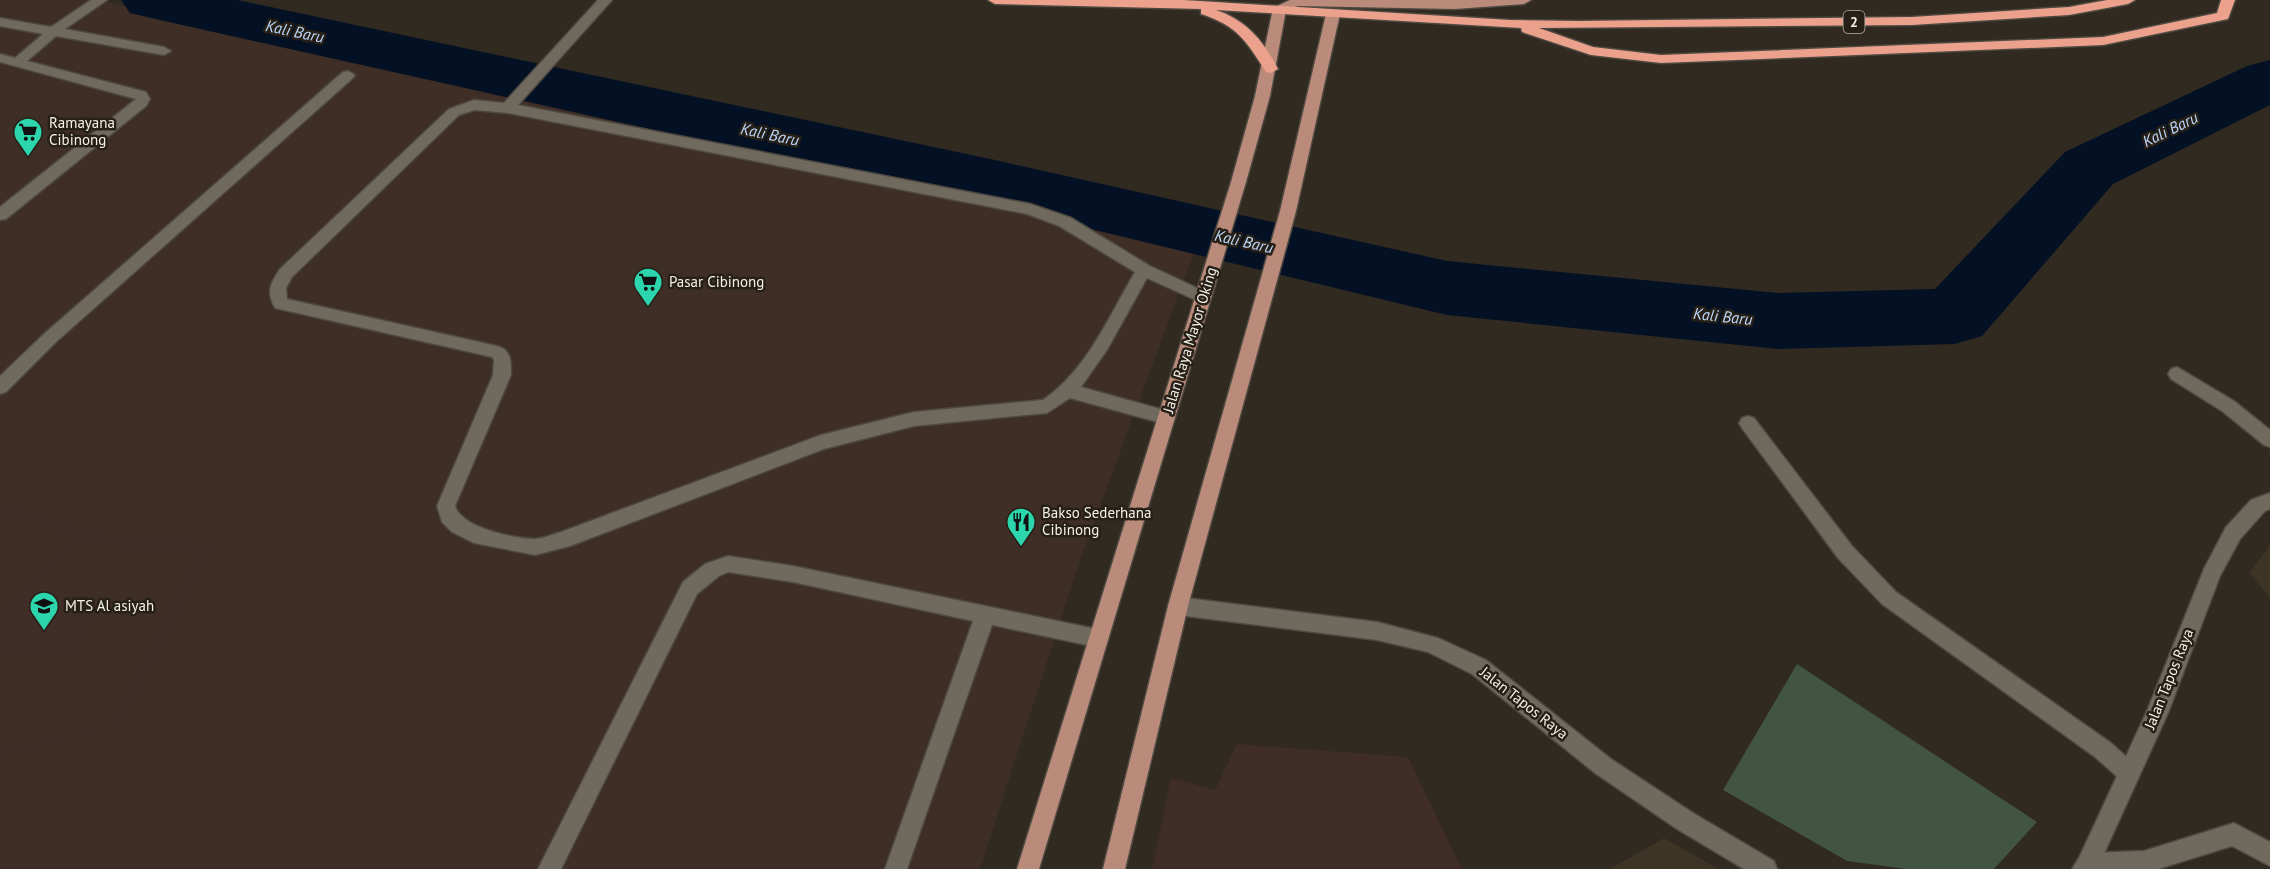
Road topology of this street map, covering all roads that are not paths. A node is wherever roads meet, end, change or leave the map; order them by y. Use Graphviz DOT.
graph roads {
  1 [pos="100,0"];
  2 [pos="605,0"];
  3 [pos="995,0"];
  4 [pos="1524,0"];
  5 [pos="2128,0"];
  6 [pos="2228,0"];
  7 [pos="1184,4"];
  8 [pos="1280,8"];
  9 [pos="1333,14"];
  10 [pos="0,22"];
  11 [pos="1510,24"];
  12 [pos="54,31"];
  13 [pos="164,51"];
  14 [pos="0,58"];
  15 [pos="19,61"];
  16 [pos="1271,69"];
  17 [pos="348,75"];
  18 [pos="508,108"];
  19 [pos="0,215"];
  20 [pos="1144,270"];
  21 [pos="1203,297"];
  22 [pos="2178,374"];
  23 [pos="0,387"];
  24 [pos="1068,391"];
  25 [pos="1165,417"];
  26 [pos="1748,423"];
  27 [pos="2270,440"];
  28 [pos="2270,501"];
  29 [pos="1178,606"];
  30 [pos="985,615"];
  31 [pos="1096,638"];
  32 [pos="2129,773"];
  33 [pos="2270,855"];
  34 [pos="2086,866"];
  35 [pos="549,869"];
  36 [pos="896,869"];
  37 [pos="1028,869"];
  38 [pos="1114,869"];
  39 [pos="1766,869"];
  1 -- 12 [label="main road"];
  2 -- 18 [label="main road"];
  3 -- 7 [label="highway, 2"];
  4 -- 8 [label="main road"];
  5 -- 11 [label="highway, 2"];
  6 -- 11 [label="highway"];
  7 -- 8 [label="highway, 2"];
  7 -- 16 [label="highway"];
  8 -- 9 [label="highway, 2"];
  8 -- 16 [label="main road, Jalan Raya Mayor Oking"];
  9 -- 11 [label="highway, 2"];
  9 -- 29 [label="main road"];
  10 -- 12 [label="main road"];
  12 -- 13 [label="main road"];
  12 -- 15 [label="main road"];
  14 -- 15 [label="main road"];
  15 -- 19 [label="main road"];
  16 -- 21 [label="main road, Jalan Raya Mayor Oking"];
  17 -- 23 [label="main road"];
  18 -- 20 [label="main road"];
  18 -- 24 [label="main road"];
  20 -- 21 [label="main road"];
  20 -- 24 [label="main road"];
  21 -- 25 [label="main road, Jalan Raya Mayor Oking"];
  22 -- 27 [label="main road"];
  24 -- 25 [label="main road"];
  25 -- 31 [label="main road, Jalan Raya Mayor Oking"];
  26 -- 32 [label="main road"];
  28 -- 32 [label="main road, Jalan Tapos Raya"];
  29 -- 38 [label="main road"];
  29 -- 39 [label="main road, Jalan Tapos Raya"];
  30 -- 31 [label="main road"];
  30 -- 35 [label="main road"];
  30 -- 36 [label="main road"];
  31 -- 37 [label="main road, Jalan Raya Mayor Oking"];
  32 -- 34 [label="main road, Jalan Tapos Raya"];
  33 -- 34 [label="main road"];
}
